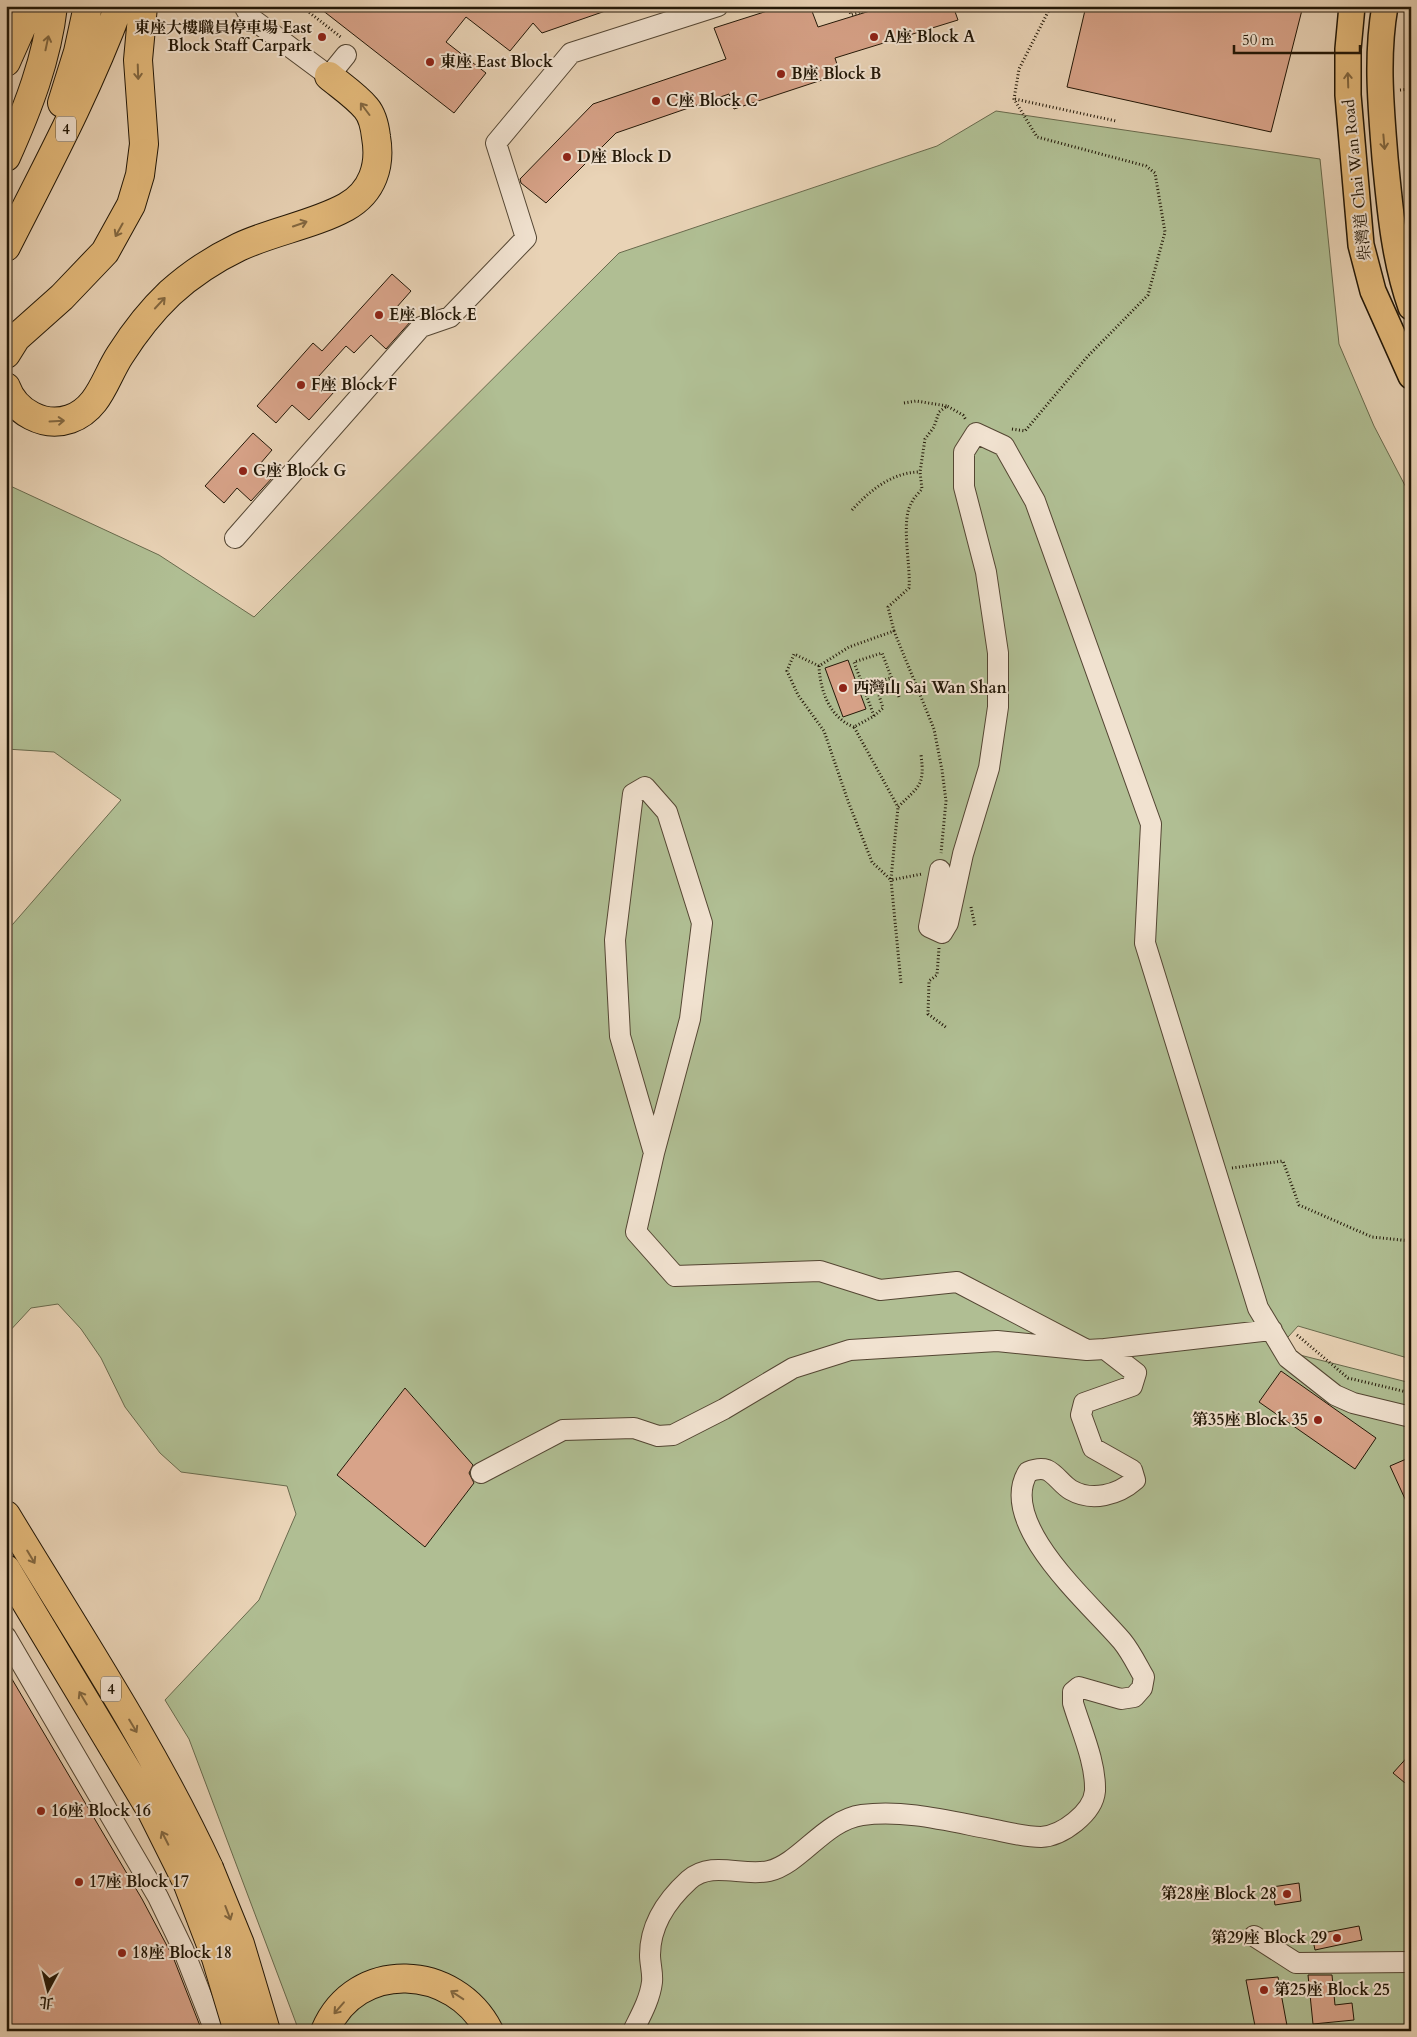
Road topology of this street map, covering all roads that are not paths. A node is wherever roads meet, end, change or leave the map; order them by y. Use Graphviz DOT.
graph roads {
  1 [pos="31,6"];
  2 [pos="53,6"];
  3 [pos="88,6"];
  4 [pos="119,6"];
  5 [pos="143,6"];
  6 [pos="244,6"];
  7 [pos="718,6"];
  8 [pos="1352,6"];
  9 [pos="1385,6"];
  10 [pos="346,48"];
  11 [pos="6,62"];
  12 [pos="329,76"];
  13 [pos="6,157"];
  14 [pos="6,238"];
  15 [pos="6,248"];
  16 [pos="1411,307"];
  17 [pos="6,354"];
  18 [pos="1409,365"];
  19 [pos="6,387"];
  20 [pos="236,538"];
  21 [pos="940,870"];
  22 [pos="654,1153"];
  23 [pos="1272,1330"];
  24 [pos="1096,1350"];
  25 [pos="1411,1417"];
  26 [pos="481,1474"];
  27 [pos="6,1515"];
  28 [pos="6,1569"];
  29 [pos="6,1638"];
  30 [pos="1254,1936"];
  31 [pos="1411,1962"];
  32 [pos="208,1968"];
  33 [pos="215,2031"];
  34 [pos="238,2031"];
  35 [pos="267,2031"];
  36 [pos="325,2031"];
  37 [pos="489,2031"];
  38 [pos="633,2031"];
  1 -- 11 [label="highway"];
  13 -- 2 [label="highway, one-way"];
  3 -- 14 [label="highway"];
  4 -- 15 [label="highway, 4"];
  5 -- 17 [label="highway, one-way"];
  6 -- 12 [label="street"];
  7 -- 20 [label="street"];
  18 -- 8 [label="main road, 柴灣道 Chai Wan Road, one-way"];
  9 -- 16 [label="main road, 柴灣道 Chai Wan Road, one-way"];
  10 -- 12 [label="street"];
  19 -- 12 [label="highway, one-way"];
  21 -- 23 [label="street"];
  22 -- 22 [label="street"];
  22 -- 24 [label="street"];
  23 -- 24 [label="street"];
  23 -- 25 [label="street"];
  24 -- 26 [label="street"];
  24 -- 38 [label="street"];
  27 -- 35 [label="highway, 4, one-way, bridge"];
  34 -- 28 [label="highway, 4, one-way, bridge"];
  29 -- 33 [label="street"];
  30 -- 31 [label="street"];
  32 -- 35 [label="street"];
  37 -- 36 [label="highway, one-way"];
}
